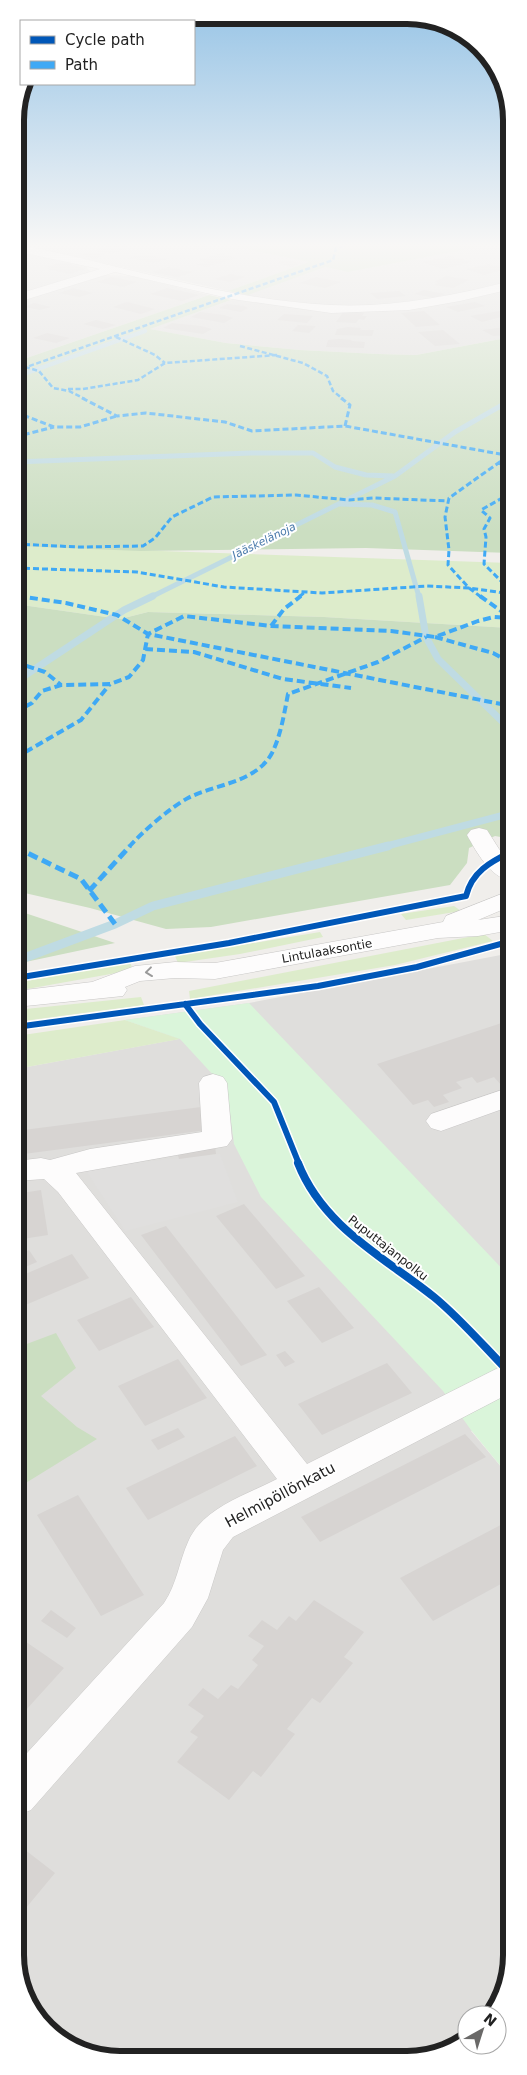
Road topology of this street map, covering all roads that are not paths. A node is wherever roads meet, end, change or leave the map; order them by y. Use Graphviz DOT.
graph roads {
  1 [pos="503,843"];
  2 [pos="503,866"];
  3 [pos="503,907"];
  4 [pos="24,998"];
  5 [pos="213,1082"];
  6 [pos="503,1099"];
  7 [pos="441,1122"];
  8 [pos="24,1169"];
  9 [pos="53,1169"];
  10 [pos="503,1381"];
  11 [pos="302,1483"];
  12 [pos="24,1787"];
  1 -- 2 [label="street"];
  3 -- 4 [label="street, Lintulaaksontie"];
  5 -- 9 [label="street"];
  6 -- 7 [label="street"];
  8 -- 9 [label="street"];
  9 -- 11 [label="street"];
  10 -- 11 [label="street, Helmipöllönkatu"];
  11 -- 12 [label="street, Helmipöllönkatu"];
}
